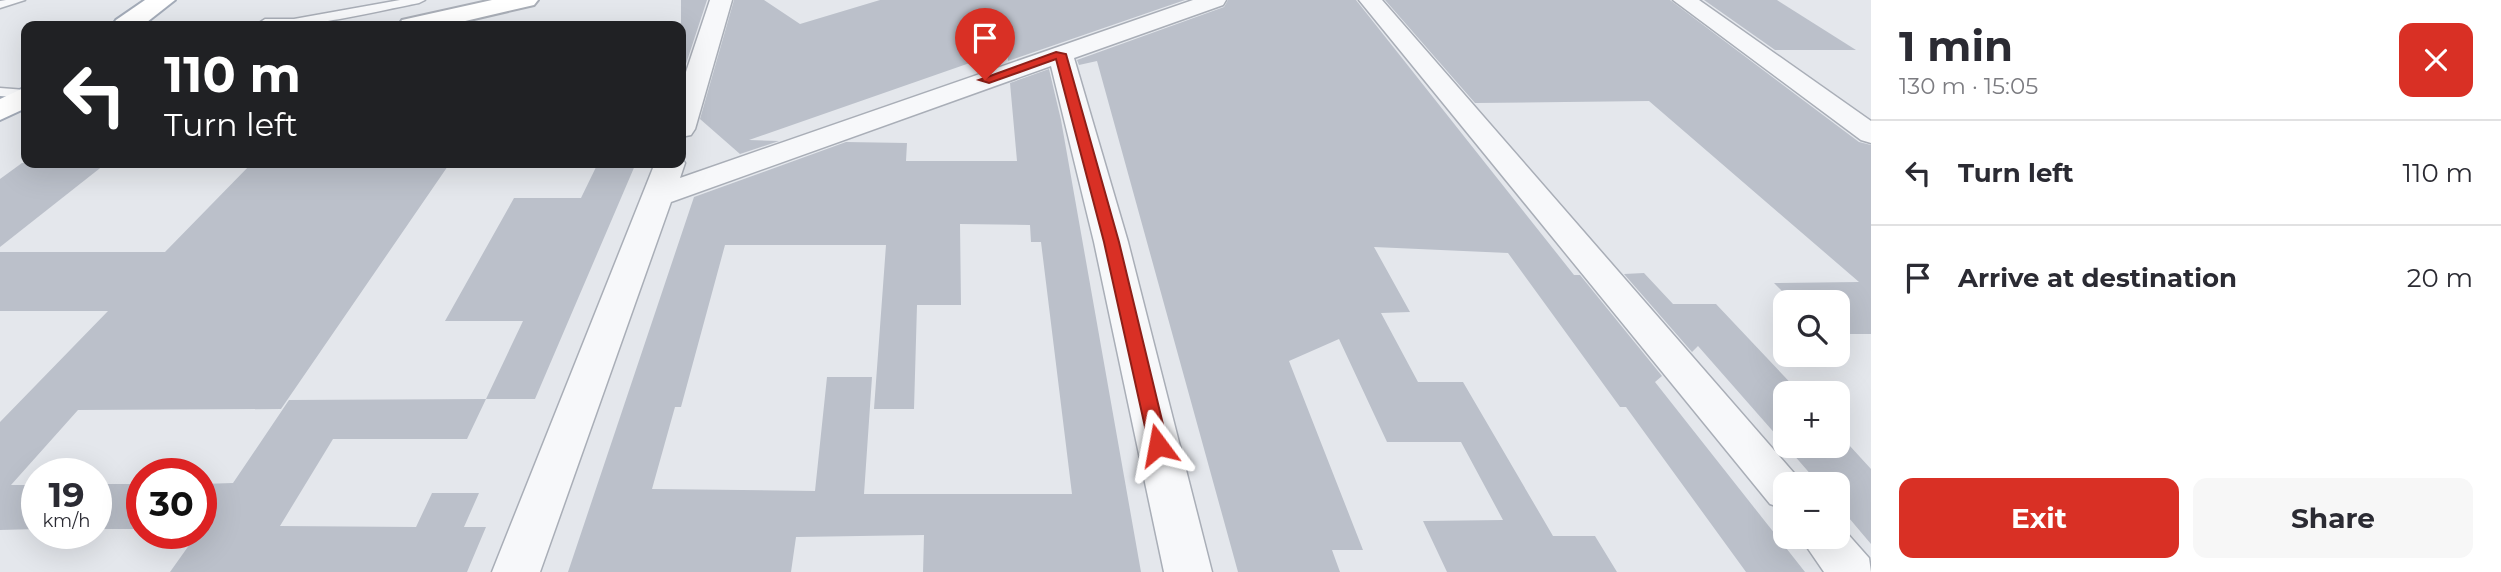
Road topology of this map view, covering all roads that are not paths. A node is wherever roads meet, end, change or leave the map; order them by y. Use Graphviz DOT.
graph roads {
  1 [pos="19,0"];
  2 [pos="162,0"];
  3 [pos="419,0"];
  4 [pos="722,0"];
  5 [pos="1215,0"];
  6 [pos="1370,0"];
  7 [pos="1684,0"];
  8 [pos="519,1"];
  9 [pos="0,5"];
  10 [pos="132,21"];
  11 [pos="305,21"];
  12 [pos="433,21"];
  13 [pos="1060,54"];
  14 [pos="0,93"];
  15 [pos="21,95"];
  16 [pos="21,98"];
  17 [pos="21,107"];
  18 [pos="0,111"];
  19 [pos="686,113"];
  20 [pos="1871,134"];
  21 [pos="665,179"];
  22 [pos="1773,478"];
  23 [pos="1833,549"];
  24 [pos="516,572"];
  25 [pos="1188,572"];
  26 [pos="1852,572"];
  1 -- 9 [label="lane"];
  2 -- 10 [label="street"];
  3 -- 11 [label="lane"];
  4 -- 19 [label="street"];
  5 -- 13 [label="street"];
  6 -- 22 [label="street"];
  7 -- 20 [label="street"];
  8 -- 12 [label="street"];
  13 -- 21 [label="street"];
  13 -- 25 [label="street"];
  14 -- 15 [label="lane"];
  16 -- 18 [label="street"];
  17 -- 18 [label="street"];
  21 -- 24 [label="street"];
  23 -- 26 [label="street"];
}
